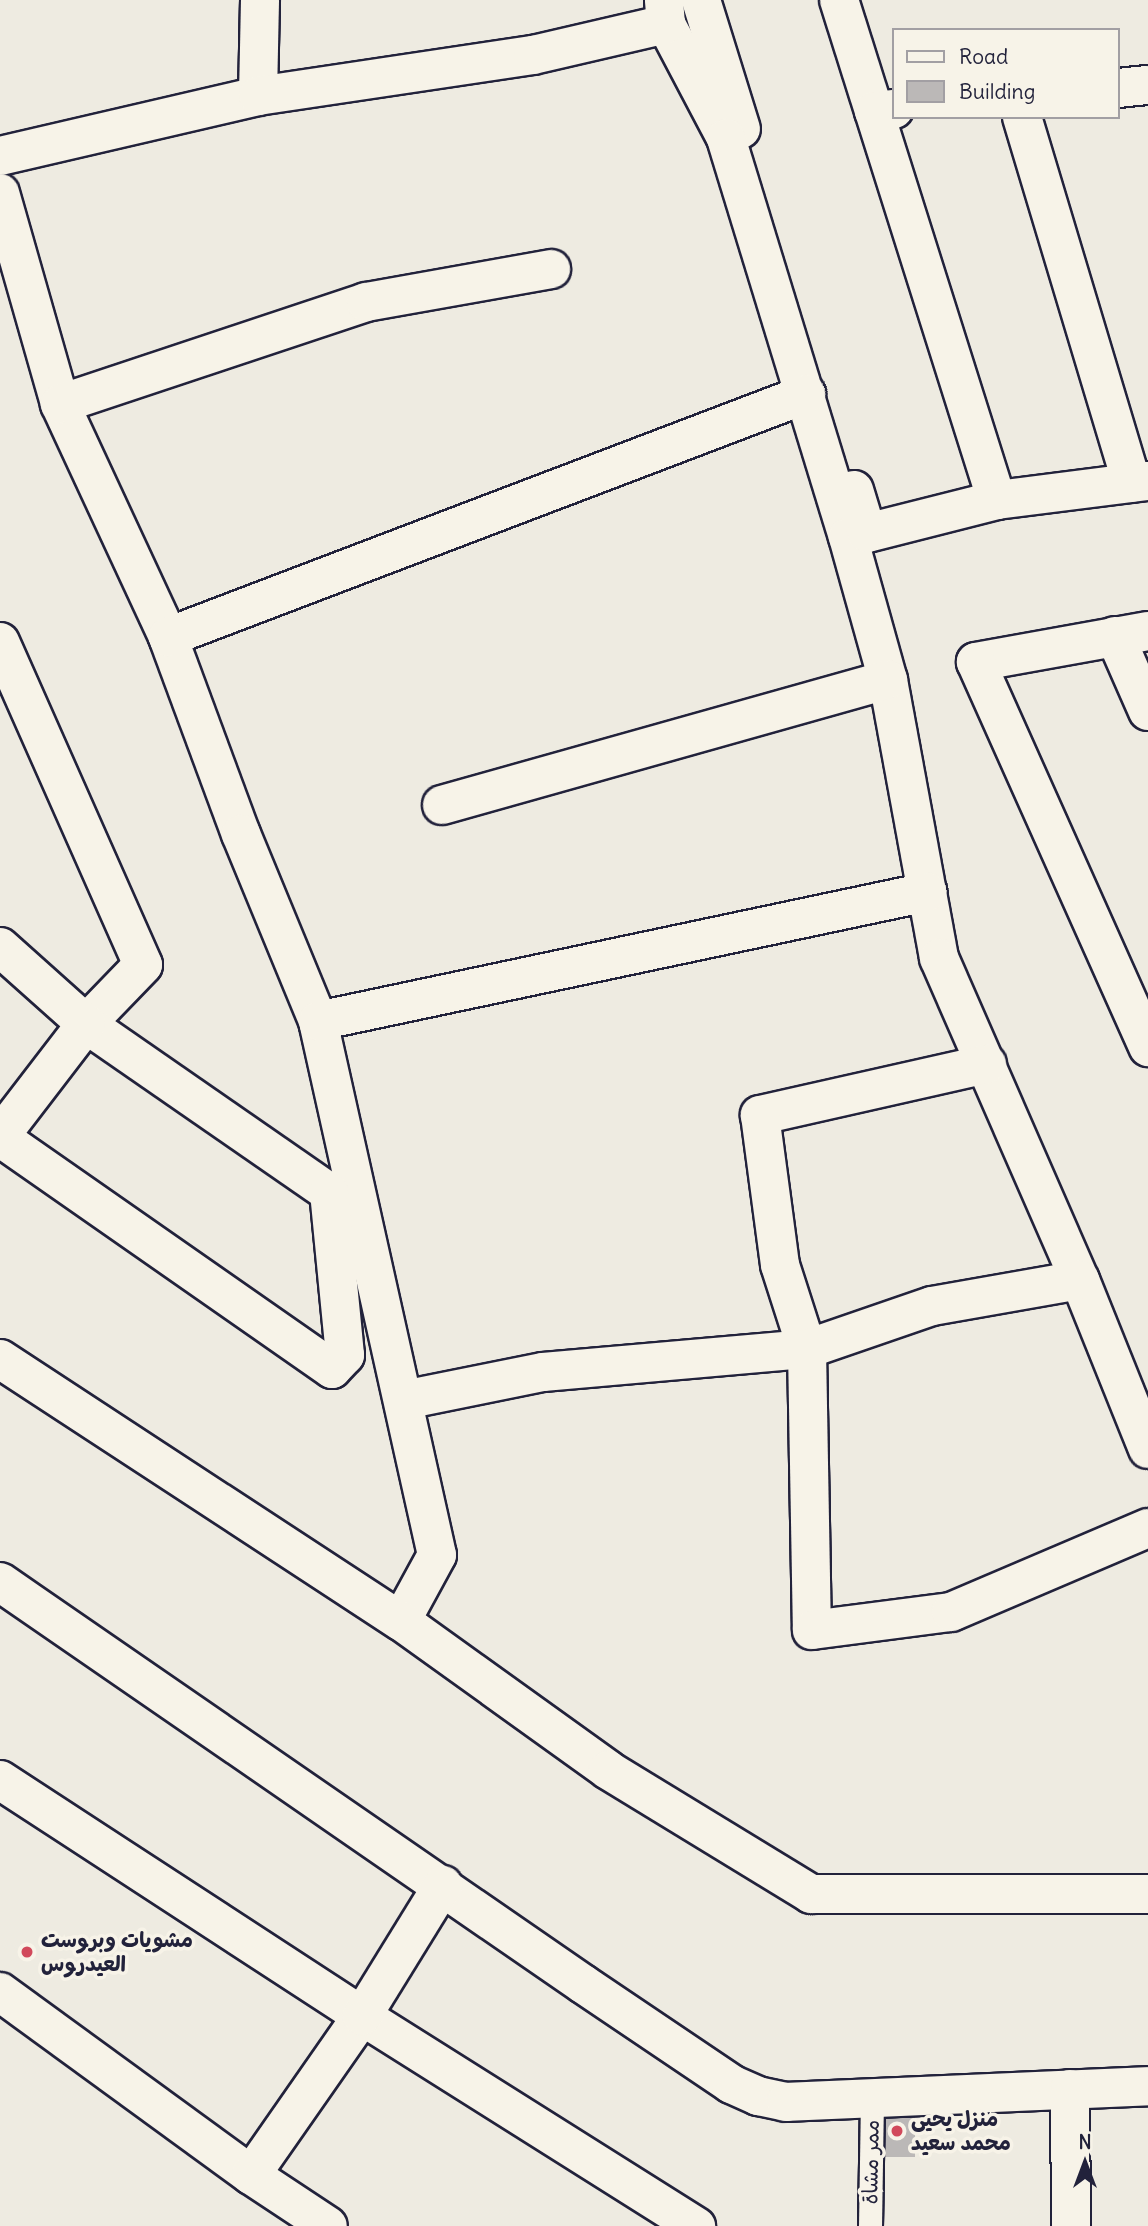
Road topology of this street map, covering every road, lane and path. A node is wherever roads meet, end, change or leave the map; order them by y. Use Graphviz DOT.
graph roads {
  1 [pos="260,0"];
  2 [pos="701,0"];
  3 [pos="839,0"];
  4 [pos="665,12"];
  5 [pos="1148,85"];
  6 [pos="1120,88"];
  7 [pos="258,96"];
  8 [pos="884,110"];
  9 [pos="1023,119"];
  10 [pos="0,156"];
  11 [pos="0,193"];
  12 [pos="551,269"];
  13 [pos="806,394"];
  14 [pos="60,404"];
  15 [pos="1140,482"];
  16 [pos="998,500"];
  17 [pos="1132,634"];
  18 [pos="168,638"];
  19 [pos="0,642"];
  20 [pos="888,680"];
  21 [pos="1148,712"];
  22 [pos="442,805"];
  23 [pos="927,892"];
  24 [pos="0,947"];
  25 [pos="318,1021"];
  26 [pos="86,1024"];
  27 [pos="1148,1047"];
  28 [pos="987,1064"];
  29 [pos="0,1136"];
  30 [pos="1080,1280"];
  31 [pos="807,1349"];
  32 [pos="0,1359"];
  33 [pos="404,1400"];
  34 [pos="1148,1449"];
  35 [pos="1148,1528"];
  36 [pos="0,1582"];
  37 [pos="401,1621"];
  38 [pos="0,1780"];
  39 [pos="443,1885"];
  40 [pos="1148,1895"];
  41 [pos="0,1992"];
  42 [pos="362,2016"];
  43 [pos="1148,2086"];
  44 [pos="1070,2089"];
  45 [pos="872,2098"];
  46 [pos="251,2175"];
  47 [pos="328,2226"];
  48 [pos="696,2226"];
  49 [pos="870,2226"];
  50 [pos="1071,2226"];
  1 -- 7 [label="street"];
  2 -- 16 [label="street"];
  3 -- 8 [label="street"];
  4 -- 7 [label="street"];
  4 -- 13 [label="street"];
  5 -- 6 [label="street"];
  7 -- 10 [label="street"];
  8 -- 16 [label="street"];
  9 -- 15 [label="street"];
  11 -- 14 [label="street"];
  12 -- 14 [label="street"];
  13 -- 18 [label="street"];
  13 -- 20 [label="street"];
  14 -- 18 [label="street"];
  15 -- 16 [label="street"];
  17 -- 21 [label="street"];
  17 -- 27 [label="street"];
  18 -- 25 [label="street"];
  19 -- 26 [label="street"];
  20 -- 22 [label="street"];
  20 -- 23 [label="street"];
  23 -- 25 [label="street"];
  23 -- 28 [label="street"];
  24 -- 26 [label="street"];
  25 -- 33 [label="street"];
  26 -- 29 [label="street"];
  26 -- 29 [label="street"];
  28 -- 30 [label="street"];
  28 -- 31 [label="street"];
  30 -- 31 [label="street"];
  30 -- 34 [label="street"];
  31 -- 33 [label="street"];
  31 -- 35 [label="street"];
  32 -- 37 [label="street"];
  33 -- 37 [label="street"];
  36 -- 39 [label="street"];
  37 -- 40 [label="street"];
  38 -- 42 [label="street"];
  39 -- 42 [label="street"];
  39 -- 45 [label="street"];
  41 -- 46 [label="street"];
  42 -- 46 [label="street"];
  42 -- 48 [label="street"];
  43 -- 44 [label="street"];
  44 -- 45 [label="street"];
  44 -- 50 [label="street"];
  45 -- 49 [label="lane, ممر مشاة"];
  46 -- 47 [label="street"];
}
